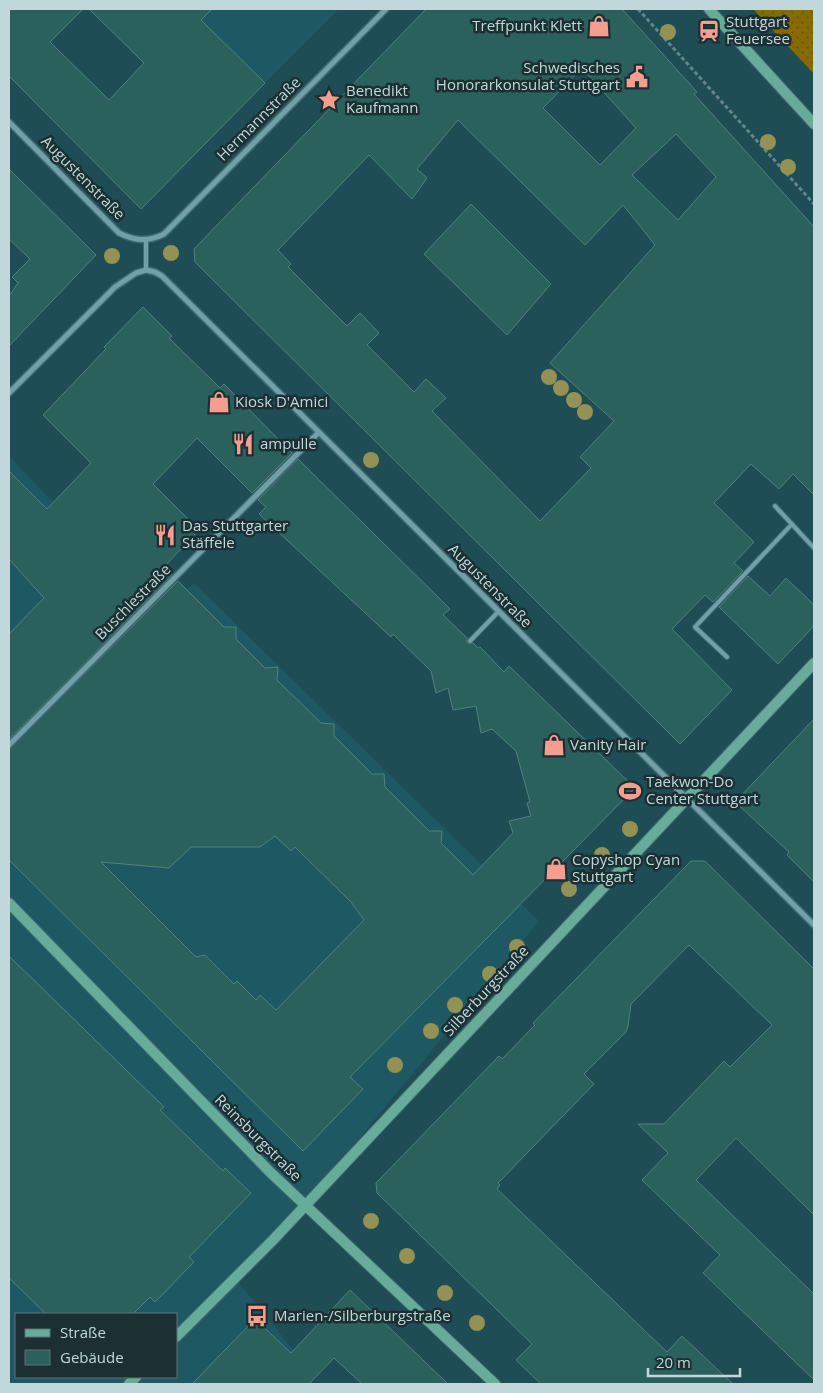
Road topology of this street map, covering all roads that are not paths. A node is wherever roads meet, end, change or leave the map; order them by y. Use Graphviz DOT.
graph roads {
  1 [pos="386,9"];
  2 [pos="709,9"];
  3 [pos="9,122"];
  4 [pos="814,124"];
  5 [pos="146,240"];
  6 [pos="146,270"];
  7 [pos="9,393"];
  8 [pos="318,433"];
  9 [pos="775,506"];
  10 [pos="792,524"];
  11 [pos="814,548"];
  12 [pos="498,612"];
  13 [pos="470,641"];
  14 [pos="726,656"];
  15 [pos="814,663"];
  16 [pos="9,745"];
  17 [pos="688,800"];
  18 [pos="9,903"];
  19 [pos="814,925"];
  20 [pos="304,1206"];
  21 [pos="178,1335"];
  22 [pos="495,1384"];
  1 -- 5 [label="street, Hermannstraße"];
  2 -- 4 [label="street"];
  3 -- 5 [label="street, Augustenstraße"];
  5 -- 6 [label="lane"];
  6 -- 7 [label="street"];
  6 -- 8 [label="street, Augustenstraße"];
  8 -- 12 [label="street, Augustenstraße"];
  8 -- 16 [label="street, Buschlestraße"];
  9 -- 10 [label="lane"];
  10 -- 11 [label="lane"];
  10 -- 14 [label="lane"];
  12 -- 13 [label="lane"];
  12 -- 17 [label="street, Augustenstraße"];
  15 -- 17 [label="street, Silberburgstraße"];
  17 -- 19 [label="street, Augustenstraße"];
  17 -- 20 [label="street, Silberburgstraße"];
  18 -- 20 [label="street, Reinsburgstraße"];
  20 -- 21 [label="street, Silberburgstraße"];
  20 -- 22 [label="street, Reinsburgstraße"];
}
